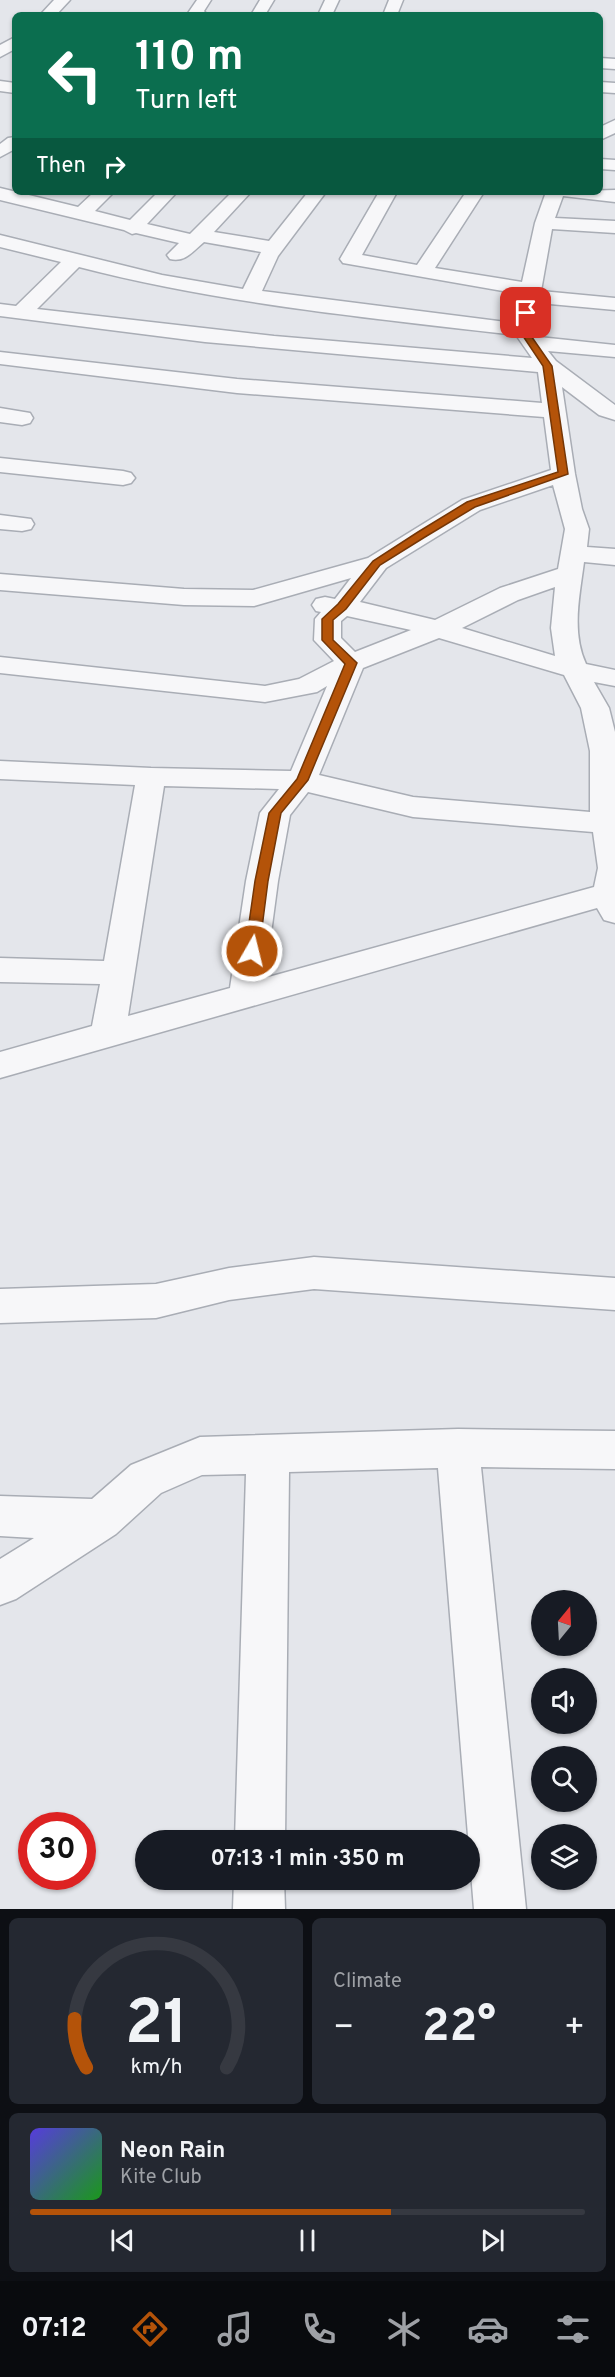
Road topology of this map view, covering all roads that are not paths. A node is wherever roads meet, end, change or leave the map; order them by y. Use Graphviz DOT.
graph roads {
  1 [pos="63,0"];
  2 [pos="50,12"];
  3 [pos="16,195"];
  4 [pos="102,195"];
  5 [pos="165,195"];
  6 [pos="239,195"];
  7 [pos="314,195"];
  8 [pos="386,195"];
  9 [pos="473,195"];
  10 [pos="554,195"];
  11 [pos="31,196"];
  12 [pos="82,214"];
  13 [pos="544,223"];
  14 [pos="615,227"];
  15 [pos="132,228"];
  16 [pos="197,238"];
  17 [pos="0,241"];
  18 [pos="274,248"];
  19 [pos="75,260"];
  20 [pos="422,272"];
  21 [pos="148,278"];
  22 [pos="531,293"];
  23 [pos="250,295"];
  24 [pos="615,304"];
  25 [pos="10,311"];
  26 [pos="528,337"];
  27 [pos="615,351"];
  28 [pos="0,358"];
  29 [pos="548,366"];
  30 [pos="554,411"];
  31 [pos="615,413"];
  32 [pos="0,465"];
  33 [pos="563,474"];
  34 [pos="123,478"];
  35 [pos="615,557"];
  36 [pos="377,563"];
  37 [pos="573,563"];
  38 [pos="0,582"];
  39 [pos="254,598"];
  40 [pos="342,607"];
  41 [pos="440,628"];
  42 [pos="351,663"];
  43 [pos="0,665"];
  44 [pos="577,671"];
  45 [pos="615,678"];
  46 [pos="0,770"];
  47 [pos="151,777"];
  48 [pos="302,780"];
  49 [pos="607,823"];
  50 [pos="613,899"];
  51 [pos="0,970"];
  52 [pos="118,973"];
  53 [pos="246,997"];
  54 [pos="108,1036"];
  55 [pos="0,1065"];
  56 [pos="615,1294"];
  57 [pos="0,1306"];
  58 [pos="458,1448"];
  59 [pos="268,1455"];
  60 [pos="614,1456"];
  61 [pos="0,1516"];
  62 [pos="100,1520"];
  63 [pos="0,1584"];
  64 [pos="260,1830"];
  65 [pos="259,1890"];
  66 [pos="258,1909"];
  67 [pos="500,1909"];
  1 -- 2 [label="street"];
  3 -- 11 [label="street"];
  4 -- 12 [label="street"];
  5 -- 15 [label="street"];
  6 -- 16 [label="street"];
  7 -- 18 [label="street"];
  8 -- 20 [label="street"];
  9 -- 20 [label="street"];
  10 -- 13 [label="street"];
  11 -- 12 [label="street"];
  12 -- 15 [label="street"];
  13 -- 14 [label="street"];
  13 -- 22 [label="street"];
  15 -- 16 [label="street"];
  16 -- 18 [label="street"];
  16 -- 21 [label="street"];
  17 -- 19 [label="street"];
  18 -- 23 [label="street"];
  19 -- 21 [label="street"];
  19 -- 25 [label="street"];
  20 -- 22 [label="street"];
  21 -- 23 [label="street"];
  22 -- 24 [label="street"];
  22 -- 26 [label="street"];
  23 -- 26 [label="street"];
  25 -- 29 [label="street"];
  26 -- 27 [label="street"];
  26 -- 29 [label="street"];
  28 -- 30 [label="street"];
  29 -- 30 [label="street"];
  29 -- 31 [label="street"];
  30 -- 33 [label="street"];
  32 -- 34 [label="street"];
  33 -- 36 [label="street"];
  33 -- 37 [label="street"];
  35 -- 37 [label="street"];
  36 -- 39 [label="street"];
  36 -- 40 [label="street"];
  37 -- 41 [label="street"];
  37 -- 44 [label="street"];
  38 -- 39 [label="street"];
  39 -- 40 [label="street"];
  40 -- 41 [label="street"];
  40 -- 42 [label="street"];
  41 -- 42 [label="street"];
  41 -- 44 [label="street"];
  42 -- 43 [label="street"];
  42 -- 48 [label="street"];
  44 -- 45 [label="street"];
  44 -- 49 [label="street"];
  46 -- 47 [label="street"];
  47 -- 48 [label="street"];
  47 -- 52 [label="street"];
  48 -- 49 [label="street"];
  48 -- 53 [label="street"];
  49 -- 50 [label="street"];
  50 -- 53 [label="street"];
  51 -- 52 [label="street"];
  52 -- 54 [label="street"];
  53 -- 54 [label="street"];
  54 -- 55 [label="street"];
  56 -- 57 [label="street"];
  58 -- 59 [label="street"];
  58 -- 60 [label="street"];
  58 -- 67 [label="street"];
  59 -- 62 [label="street"];
  59 -- 64 [label="street"];
  61 -- 62 [label="street"];
  62 -- 63 [label="street"];
  65 -- 66 [label="street"];
}
